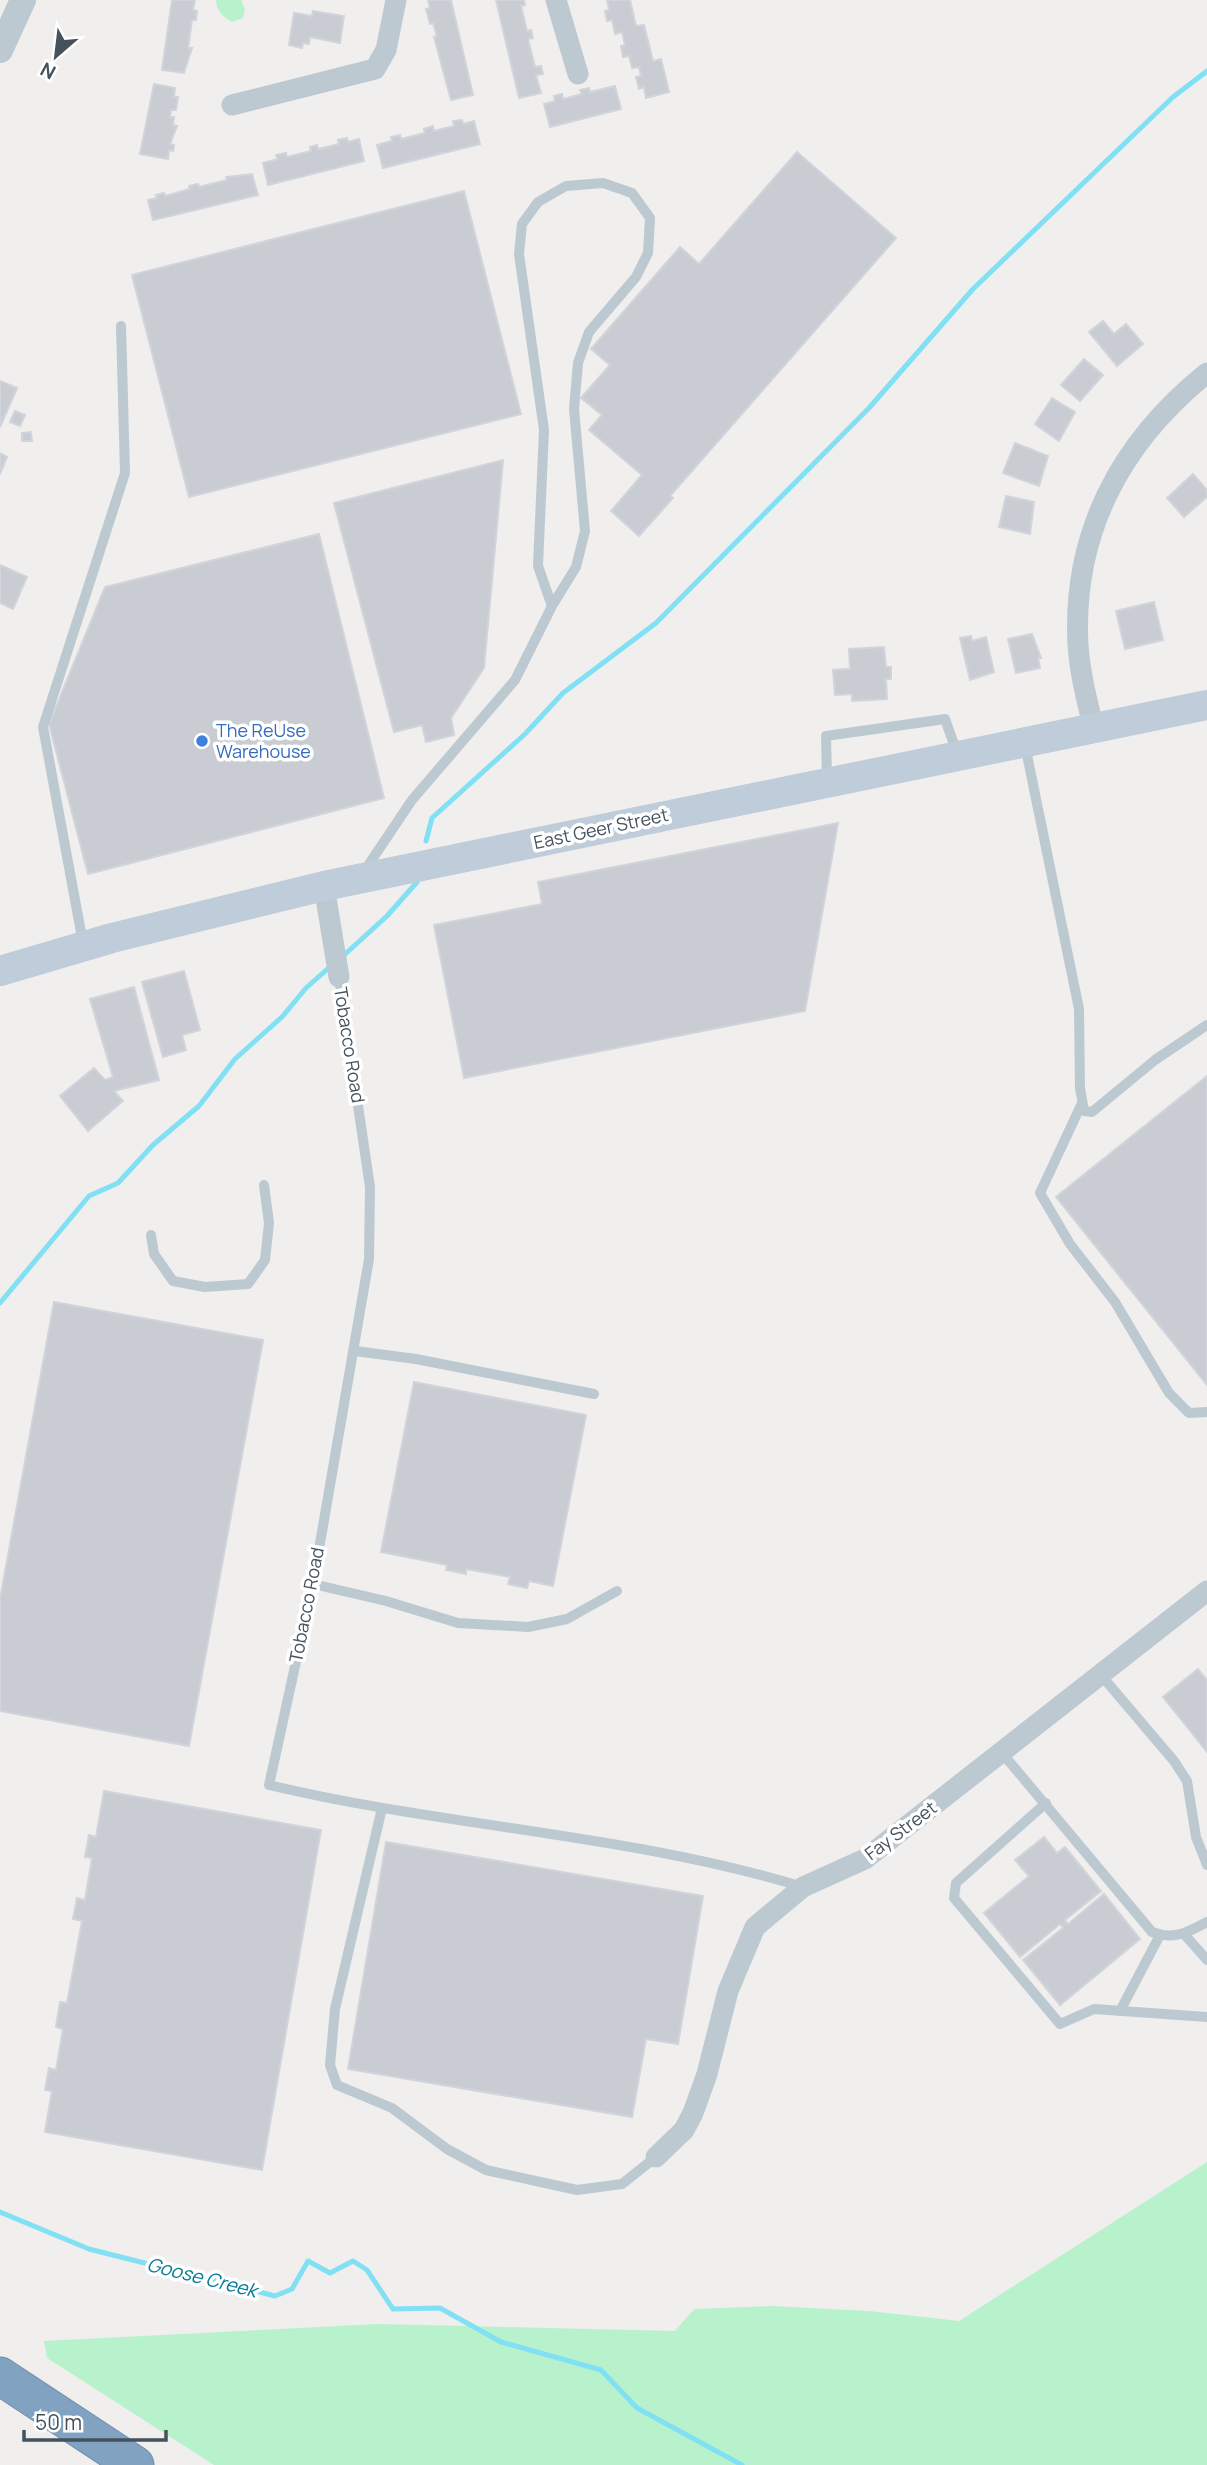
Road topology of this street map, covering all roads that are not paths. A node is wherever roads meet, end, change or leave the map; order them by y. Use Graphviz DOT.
graph roads {
  1 [pos="23,0"];
  2 [pos="396,0"];
  3 [pos="556,0"];
  4 [pos="0,50"];
  5 [pos="578,74"];
  6 [pos="232,104"];
  7 [pos="121,326"];
  8 [pos="1207,373"];
  9 [pos="552,607"];
  10 [pos="1207,705"];
  11 [pos="1094,729"];
  12 [pos="1024,743"];
  13 [pos="958,756"];
  14 [pos="827,783"];
  15 [pos="360,878"];
  16 [pos="324,886"];
  17 [pos="84,945"];
  18 [pos="0,971"];
  19 [pos="339,977"];
  20 [pos="1207,1025"];
  21 [pos="1082,1103"];
  22 [pos="264,1185"];
  23 [pos="151,1235"];
  24 [pos="355,1351"];
  25 [pos="594,1394"];
  26 [pos="1207,1412"];
  27 [pos="313,1584"];
  28 [pos="617,1591"];
  29 [pos="1207,1591"];
  30 [pos="1101,1675"];
  31 [pos="1003,1754"];
  32 [pos="1046,1803"];
  33 [pos="382,1808"];
  34 [pos="1207,1865"];
  35 [pos="803,1887"];
  36 [pos="1207,1922"];
  37 [pos="1184,1934"];
  38 [pos="1160,1935"];
  39 [pos="1207,1960"];
  40 [pos="1120,2011"];
  41 [pos="1207,2017"];
  42 [pos="656,2157"];
  43 [pos="0,2376"];
  44 [pos="135,2465"];
  1 -- 4 [label="street"];
  2 -- 6 [label="street"];
  3 -- 5 [label="street"];
  7 -- 17 [label="lane"];
  8 -- 11 [label="street"];
  9 -- 9 [label="lane"];
  9 -- 15 [label="lane"];
  10 -- 11 [label="main road, East Geer Street"];
  11 -- 12 [label="main road, East Geer Street"];
  12 -- 13 [label="main road, East Geer Street"];
  12 -- 21 [label="lane"];
  13 -- 14 [label="main road, East Geer Street"];
  13 -- 14 [label="lane"];
  14 -- 15 [label="main road, East Geer Street"];
  15 -- 16 [label="main road, East Geer Street"];
  16 -- 17 [label="main road, East Geer Street"];
  16 -- 19 [label="street, Tobacco Road"];
  17 -- 18 [label="main road, East Geer Street"];
  19 -- 24 [label="lane, Tobacco Road"];
  20 -- 21 [label="lane"];
  21 -- 26 [label="lane"];
  22 -- 23 [label="lane"];
  24 -- 25 [label="lane"];
  24 -- 27 [label="lane, Tobacco Road"];
  27 -- 28 [label="lane"];
  27 -- 33 [label="lane, Tobacco Road"];
  29 -- 30 [label="street, Fay Street"];
  30 -- 31 [label="street, Fay Street"];
  30 -- 34 [label="lane"];
  31 -- 32 [label="lane"];
  31 -- 35 [label="street, Fay Street"];
  32 -- 38 [label="lane"];
  32 -- 40 [label="lane"];
  33 -- 35 [label="lane, Tobacco Road"];
  33 -- 42 [label="lane"];
  35 -- 42 [label="street, Fay Street"];
  36 -- 37 [label="lane"];
  37 -- 38 [label="lane"];
  37 -- 39 [label="lane"];
  38 -- 40 [label="lane"];
  40 -- 41 [label="lane"];
  43 -- 44 [label="highway"];
}
